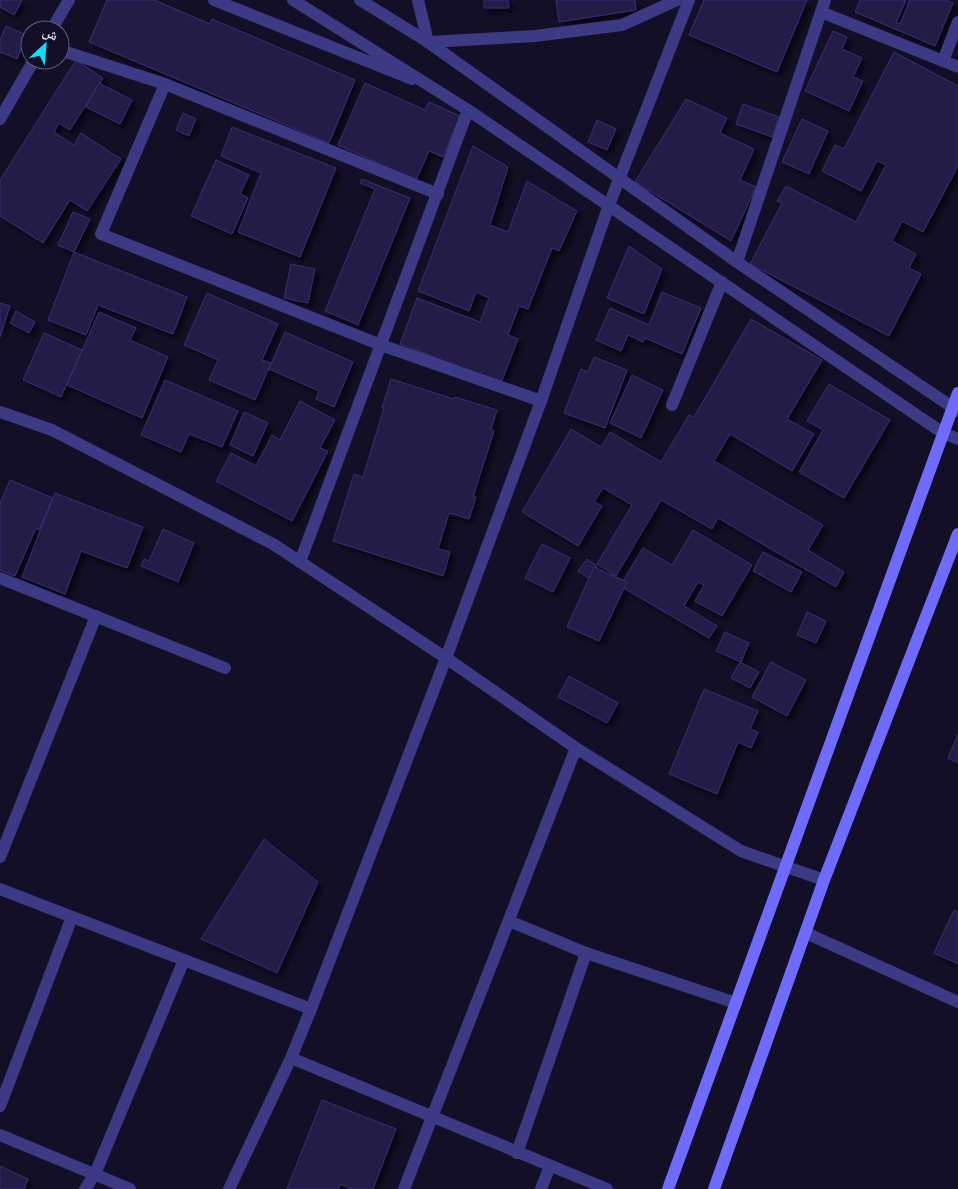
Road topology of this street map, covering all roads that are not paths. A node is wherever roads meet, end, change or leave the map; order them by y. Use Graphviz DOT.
graph roads {
  1 [pos="69,0"];
  2 [pos="214,0"];
  3 [pos="293,0"];
  4 [pos="360,0"];
  5 [pos="418,0"];
  6 [pos="677,0"];
  7 [pos="689,0"];
  8 [pos="659,4"];
  9 [pos="823,6"];
  10 [pos="58,20"];
  11 [pos="958,22"];
  12 [pos="428,42"];
  13 [pos="70,53"];
  14 [pos="943,61"];
  15 [pos="958,67"];
  16 [pos="28,70"];
  17 [pos="165,84"];
  18 [pos="426,84"];
  19 [pos="468,110"];
  20 [pos="0,118"];
  21 [pos="620,177"];
  22 [pos="438,194"];
  23 [pos="609,205"];
  24 [pos="737,262"];
  25 [pos="722,282"];
  26 [pos="380,345"];
  27 [pos="958,393"];
  28 [pos="541,401"];
  29 [pos="672,405"];
  30 [pos="955,410"];
  31 [pos="0,412"];
  32 [pos="943,433"];
  33 [pos="958,439"];
  34 [pos="958,534"];
  35 [pos="300,562"];
  36 [pos="0,578"];
  37 [pos="96,616"];
  38 [pos="446,658"];
  39 [pos="225,668"];
  40 [pos="576,748"];
  41 [pos="0,857"];
  42 [pos="785,866"];
  43 [pos="824,880"];
  44 [pos="0,890"];
  45 [pos="72,917"];
  46 [pos="509,921"];
  47 [pos="806,933"];
  48 [pos="586,953"];
  49 [pos="184,960"];
  50 [pos="958,1002"];
  51 [pos="736,1004"];
  52 [pos="311,1009"];
  53 [pos="291,1058"];
  54 [pos="0,1106"];
  55 [pos="432,1118"];
  56 [pos="0,1135"];
  57 [pos="518,1153"];
  58 [pos="550,1166"];
  59 [pos="95,1174"];
  60 [pos="85,1189"];
  61 [pos="130,1189"];
  62 [pos="229,1189"];
  63 [pos="404,1189"];
  64 [pos="541,1189"];
  65 [pos="607,1189"];
  66 [pos="668,1189"];
  67 [pos="714,1189"];
  1 -- 10 [label="street"];
  2 -- 18 [label="street"];
  3 -- 18 [label="street"];
  4 -- 12 [label="street"];
  5 -- 12 [label="street"];
  6 -- 8 [label="street"];
  7 -- 21 [label="street"];
  8 -- 12 [label="street"];
  9 -- 14 [label="street"];
  9 -- 24 [label="street"];
  11 -- 14 [label="street"];
  12 -- 21 [label="street"];
  13 -- 17 [label="street"];
  14 -- 15 [label="street"];
  16 -- 20 [label="street"];
  17 -- 22 [label="street"];
  17 -- 26 [label="street"];
  18 -- 19 [label="street"];
  19 -- 22 [label="street"];
  19 -- 23 [label="street"];
  21 -- 23 [label="street"];
  21 -- 24 [label="street"];
  22 -- 26 [label="street"];
  23 -- 25 [label="street"];
  23 -- 28 [label="street"];
  24 -- 30 [label="street"];
  25 -- 29 [label="street"];
  25 -- 32 [label="street"];
  26 -- 28 [label="street"];
  26 -- 35 [label="street"];
  27 -- 30 [label="main road"];
  28 -- 38 [label="street"];
  30 -- 32 [label="main road"];
  31 -- 35 [label="street"];
  32 -- 33 [label="street"];
  32 -- 42 [label="main road"];
  34 -- 43 [label="main road"];
  35 -- 38 [label="street"];
  36 -- 37 [label="street"];
  37 -- 39 [label="street"];
  37 -- 41 [label="street"];
  38 -- 40 [label="street"];
  38 -- 52 [label="street"];
  40 -- 42 [label="street"];
  40 -- 46 [label="street"];
  42 -- 43 [label="street"];
  42 -- 51 [label="main road"];
  43 -- 47 [label="main road"];
  44 -- 45 [label="street"];
  45 -- 49 [label="street"];
  45 -- 54 [label="street"];
  46 -- 48 [label="street"];
  46 -- 55 [label="street"];
  47 -- 50 [label="street"];
  47 -- 67 [label="main road"];
  48 -- 51 [label="street"];
  48 -- 57 [label="street"];
  49 -- 52 [label="street"];
  49 -- 59 [label="street"];
  51 -- 66 [label="main road"];
  52 -- 53 [label="street"];
  53 -- 55 [label="street"];
  53 -- 62 [label="street"];
  55 -- 57 [label="street"];
  55 -- 63 [label="street"];
  56 -- 59 [label="street"];
  57 -- 58 [label="street"];
  58 -- 64 [label="street"];
  58 -- 65 [label="street"];
  59 -- 60 [label="street"];
  59 -- 61 [label="street"];
}
